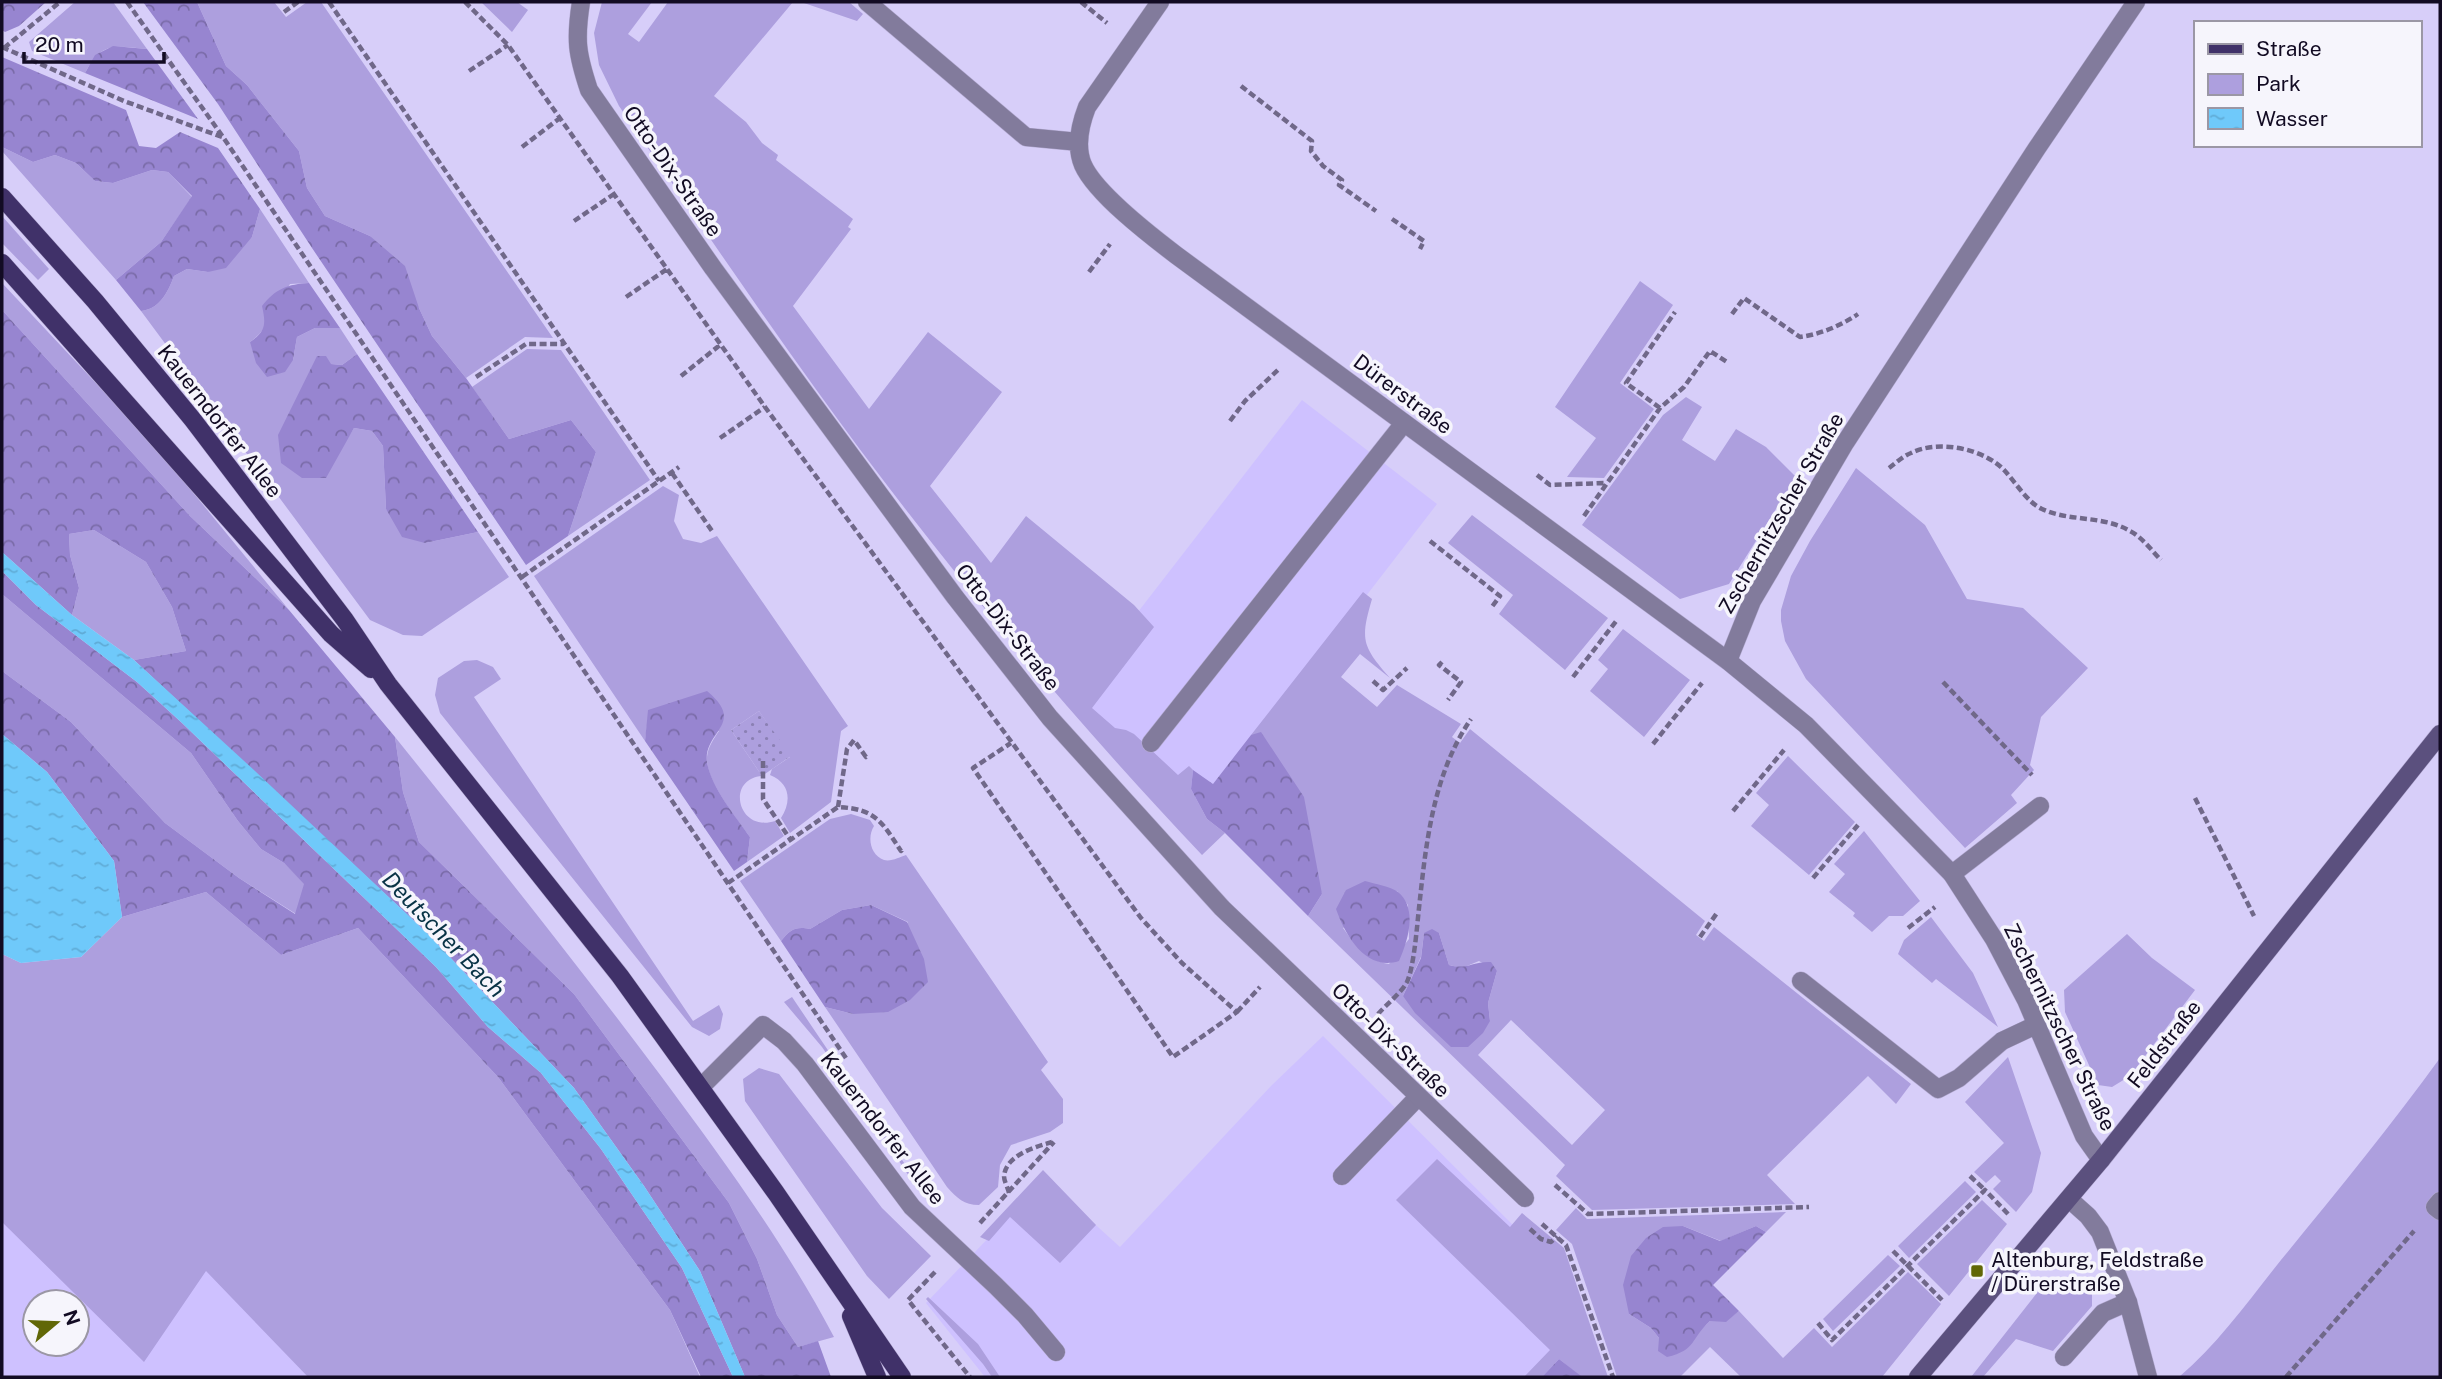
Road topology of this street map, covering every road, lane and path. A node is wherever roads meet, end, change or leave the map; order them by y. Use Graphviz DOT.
graph roads {
  1 [pos="60,2"];
  2 [pos="127,2"];
  3 [pos="298,2"];
  4 [pos="329,2"];
  5 [pos="465,2"];
  6 [pos="581,2"];
  7 [pos="867,2"];
  8 [pos="1160,2"];
  9 [pos="2136,2"];
  10 [pos="284,12"];
  11 [pos="508,45"];
  12 [pos="3,48"];
  13 [pos="469,71"];
  14 [pos="1241,86"];
  15 [pos="560,118"];
  16 [pos="223,138"];
  17 [pos="1079,142"];
  18 [pos="522,147"];
  19 [pos="614,194"];
  20 [pos="2,197"];
  21 [pos="1376,211"];
  22 [pos="1392,219"];
  23 [pos="573,221"];
  24 [pos="1420,249"];
  25 [pos="2,263"];
  26 [pos="667,269"];
  27 [pos="626,297"];
  28 [pos="1675,312"];
  29 [pos="1732,314"];
  30 [pos="1858,314"];
  31 [pos="564,344"];
  32 [pos="720,345"];
  33 [pos="1303,347"];
  34 [pos="1727,362"];
  35 [pos="681,376"];
  36 [pos="476,377"];
  37 [pos="765,407"];
  38 [pos="1660,408"];
  39 [pos="1230,421"];
  40 [pos="1404,423"];
  41 [pos="720,438"];
  42 [pos="679,467"];
  43 [pos="1889,468"];
  44 [pos="672,472"];
  45 [pos="1537,475"];
  46 [pos="659,481"];
  47 [pos="1607,483"];
  48 [pos="713,530"];
  49 [pos="1430,541"];
  50 [pos="1565,542"];
  51 [pos="2161,560"];
  52 [pos="522,577"];
  53 [pos="1637,595"];
  54 [pos="1491,608"];
  55 [pos="1725,659"];
  56 [pos="1442,662"];
  57 [pos="1407,668"];
  58 [pos="1573,677"];
  59 [pos="1373,681"];
  60 [pos="1944,682"];
  61 [pos="388,684"];
  62 [pos="1448,701"];
  63 [pos="1471,719"];
  64 [pos="1806,725"];
  65 [pos="2440,734"];
  66 [pos="1011,743"];
  67 [pos="1151,743"];
  68 [pos="1653,744"];
  69 [pos="868,755"];
  70 [pos="763,761"];
  71 [pos="2033,776"];
  72 [pos="2195,798"];
  73 [pos="1881,799"];
  74 [pos="2040,806"];
  75 [pos="838,807"];
  76 [pos="1733,811"];
  77 [pos="790,839"];
  78 [pos="903,849"];
  79 [pos="1952,874"];
  80 [pos="1812,878"];
  81 [pos="728,883"];
  82 [pos="1717,913"];
  83 [pos="2279,936"];
  84 [pos="1700,937"];
  85 [pos="1801,981"];
  86 [pos="2036,1025"];
  87 [pos="1356,1038"];
  88 [pos="852,1067"];
  89 [pos="701,1087"];
  90 [pos="1418,1097"];
  91 [pos="2101,1160"];
  92 [pos="1342,1176"];
  93 [pos="1970,1176"];
  94 [pos="1985,1190"];
  95 [pos="1009,1194"];
  96 [pos="1525,1198"];
  97 [pos="2069,1199"];
  98 [pos="2439,1206"];
  99 [pos="1809,1207"];
  100 [pos="1582,1208"];
  101 [pos="973,1220"];
  102 [pos="980,1223"];
  103 [pos="1560,1239"];
  104 [pos="2033,1241"];
  105 [pos="957,1249"];
  106 [pos="1893,1251"];
  107 [pos="1908,1265"];
  108 [pos="837,1283"];
  109 [pos="2127,1302"];
  110 [pos="1964,1322"];
  111 [pos="1818,1323"];
  112 [pos="1056,1352"];
  113 [pos="2064,1357"];
  114 [pos="877,1377"];
  115 [pos="902,1377"];
  116 [pos="970,1377"];
  117 [pos="1613,1377"];
  118 [pos="1918,1377"];
  119 [pos="2148,1377"];
  120 [pos="2286,1377"];
  1 -- 12 [label="path"];
  2 -- 16 [label="path"];
  3 -- 10 [label="path"];
  4 -- 31 [label="path"];
  5 -- 11 [label="path"];
  6 -- 87 [label="street, Otto-Dix-Straße"];
  7 -- 17 [label="street"];
  8 -- 17 [label="street"];
  9 -- 55 [label="street, Zschernitzscher Straße"];
  11 -- 13 [label="path"];
  11 -- 15 [label="path"];
  12 -- 16 [label="path"];
  14 -- 21 [label="path"];
  15 -- 18 [label="path"];
  15 -- 19 [label="path"];
  16 -- 52 [label="path"];
  17 -- 33 [label="street, Dürerstraße"];
  19 -- 23 [label="path"];
  19 -- 26 [label="path"];
  20 -- 61 [label="main road, Kauerndorfer Allee"];
  22 -- 24 [label="path"];
  25 -- 61 [label="main road, Kauerndorfer Allee"];
  26 -- 27 [label="path"];
  26 -- 32 [label="path"];
  28 -- 38 [label="path"];
  29 -- 30 [label="path"];
  31 -- 36 [label="path"];
  31 -- 46 [label="path"];
  32 -- 35 [label="path"];
  32 -- 37 [label="path"];
  33 -- 39 [label="path"];
  33 -- 40 [label="street, Dürerstraße"];
  34 -- 38 [label="path"];
  37 -- 41 [label="path"];
  37 -- 66 [label="path"];
  38 -- 47 [label="path"];
  40 -- 50 [label="street, Dürerstraße"];
  40 -- 67 [label="street"];
  42 -- 44 [label="path"];
  43 -- 51 [label="path"];
  44 -- 46 [label="path"];
  44 -- 48 [label="path"];
  45 -- 47 [label="path"];
  46 -- 52 [label="path"];
  47 -- 50 [label="path"];
  49 -- 54 [label="path"];
  50 -- 53 [label="street, Dürerstraße"];
  52 -- 81 [label="path"];
  53 -- 55 [label="street, Dürerstraße"];
  53 -- 58 [label="path"];
  55 -- 64 [label="street, Zschernitzscher Straße"];
  55 -- 68 [label="path"];
  56 -- 62 [label="path"];
  57 -- 59 [label="path"];
  60 -- 71 [label="path"];
  61 -- 89 [label="main road, Kauerndorfer Allee"];
  63 -- 87 [label="path"];
  64 -- 73 [label="street, Zschernitzscher Straße"];
  64 -- 76 [label="path"];
  65 -- 83 [label="street, Feldstraße"];
  66 -- 66 [label="path"];
  69 -- 75 [label="path"];
  70 -- 77 [label="path"];
  72 -- 83 [label="path"];
  73 -- 79 [label="street, Zschernitzscher Straße"];
  73 -- 80 [label="path"];
  74 -- 79 [label="street"];
  75 -- 77 [label="path"];
  75 -- 78 [label="path"];
  77 -- 81 [label="path"];
  79 -- 86 [label="street, Zschernitzscher Straße"];
  81 -- 88 [label="path"];
  82 -- 84 [label="path"];
  83 -- 91 [label="street, Feldstraße"];
  85 -- 86 [label="street"];
  86 -- 91 [label="street, Zschernitzscher Straße"];
  87 -- 90 [label="street, Otto-Dix-Straße"];
  89 -- 105 [label="street, Kauerndorfer Allee"];
  89 -- 108 [label="main road, Kauerndorfer Allee"];
  90 -- 92 [label="street"];
  90 -- 96 [label="street, Otto-Dix-Straße"];
  91 -- 97 [label="street, Feldstraße"];
  93 -- 94 [label="path"];
  94 -- 104 [label="path"];
  94 -- 107 [label="path"];
  95 -- 95 [label="path"];
  95 -- 102 [label="path"];
  97 -- 104 [label="street, Feldstraße"];
  97 -- 109 [label="street"];
  98 -- 120 [label="path"];
  99 -- 100 [label="path"];
  101 -- 102 [label="path"];
  102 -- 105 [label="path"];
  103 -- 117 [label="path"];
  104 -- 110 [label="street, Feldstraße"];
  105 -- 112 [label="street, Kauerndorfer Allee"];
  105 -- 116 [label="path"];
  106 -- 107 [label="path"];
  107 -- 110 [label="path"];
  107 -- 111 [label="path"];
  108 -- 114 [label="main road, Kauerndorfer Allee"];
  108 -- 115 [label="main road, Kauerndorfer Allee"];
  109 -- 113 [label="street"];
  109 -- 119 [label="street"];
  110 -- 118 [label="street, Feldstraße"];
}
